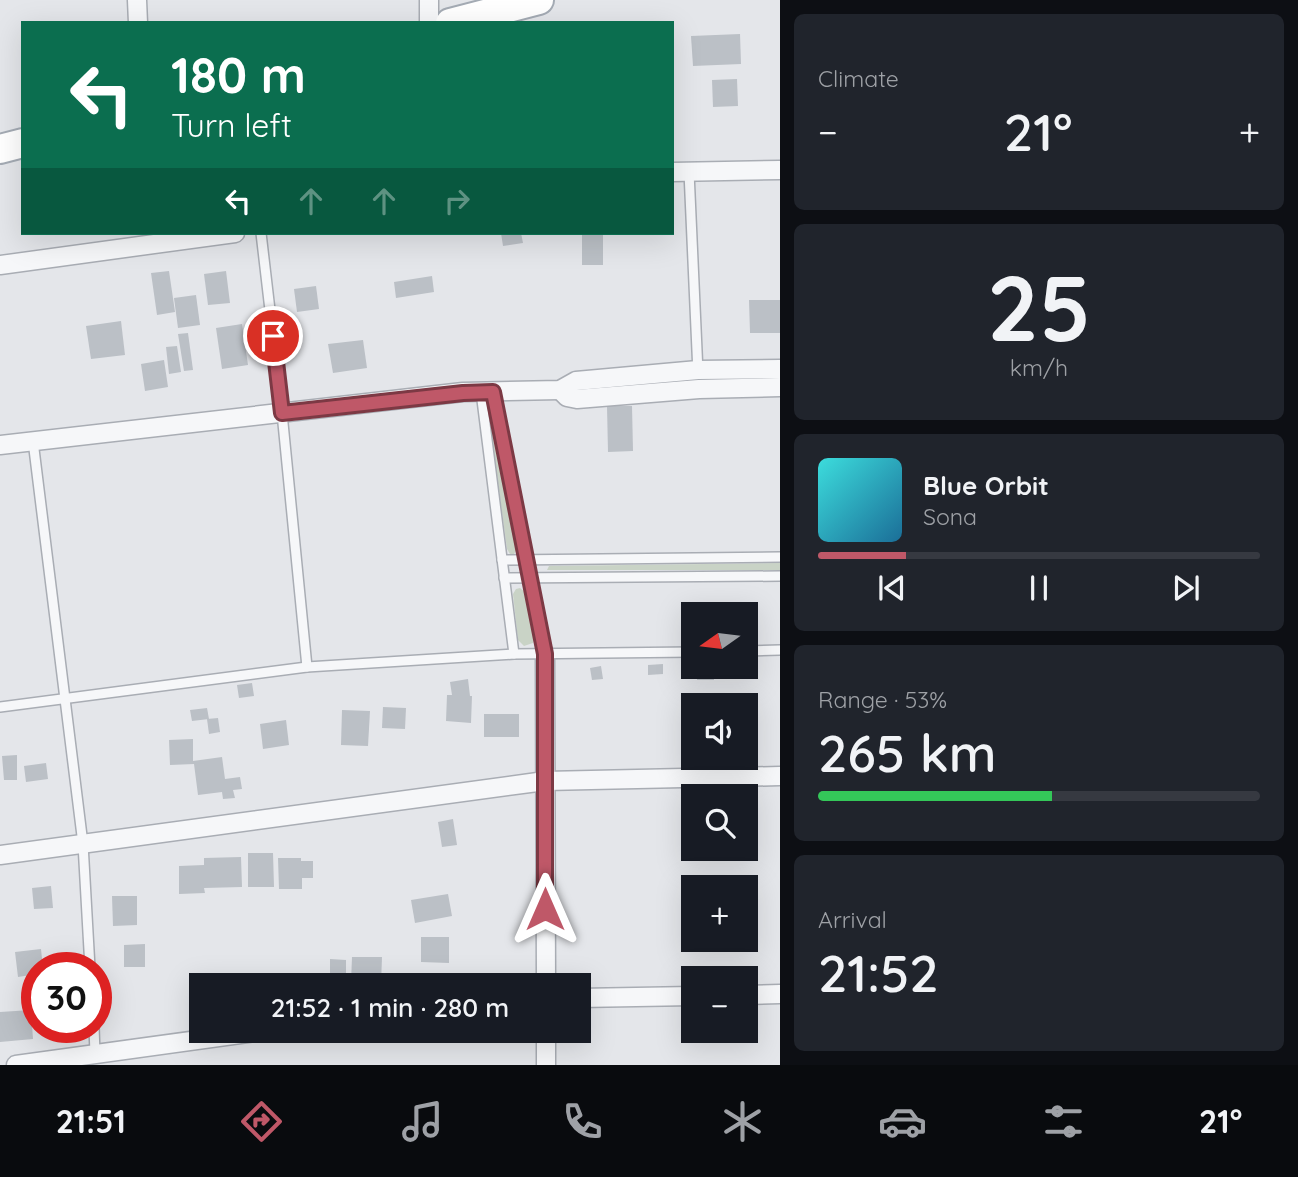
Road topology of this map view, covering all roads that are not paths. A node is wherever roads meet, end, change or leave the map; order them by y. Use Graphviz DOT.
graph roads {
  1 [pos="137,0"];
  2 [pos="429,0"];
  3 [pos="538,0"];
  4 [pos="138,21"];
  5 [pos="429,21"];
  6 [pos="458,21"];
  7 [pos="21,144"];
  8 [pos="0,149"];
  9 [pos="780,170"];
  10 [pos="681,172"];
  11 [pos="220,235"];
  12 [pos="261,235"];
  13 [pos="0,265"];
  14 [pos="780,369"];
  15 [pos="698,370"];
  16 [pos="780,387"];
  17 [pos="699,389"];
  18 [pos="559,390"];
  19 [pos="487,392"];
  20 [pos="282,413"];
  21 [pos="33,441"];
  22 [pos="0,445"];
  23 [pos="780,557"];
  24 [pos="502,560"];
  25 [pos="526,560"];
  26 [pos="780,576"];
  27 [pos="504,578"];
  28 [pos="530,578"];
  29 [pos="780,650"];
  30 [pos="758,651"];
  31 [pos="681,652"];
  32 [pos="514,654"];
  33 [pos="545,654"];
  34 [pos="307,667"];
  35 [pos="65,697"];
  36 [pos="0,707"];
  37 [pos="780,776"];
  38 [pos="545,781"];
  39 [pos="83,844"];
  40 [pos="0,855"];
  41 [pos="89,952"];
  42 [pos="546,973"];
  43 [pos="780,994"];
  44 [pos="758,995"];
  45 [pos="681,996"];
  46 [pos="591,998"];
  47 [pos="189,1041"];
  48 [pos="94,1043"];
  49 [pos="546,1043"];
  50 [pos="95,1054"];
  51 [pos="16,1065"];
  52 [pos="546,1065"];
  1 -- 4 [label="street"];
  2 -- 5 [label="street"];
  3 -- 6 [label="main road"];
  7 -- 8 [label="main road"];
  9 -- 10 [label="street"];
  10 -- 15 [label="lane"];
  11 -- 13 [label="street"];
  12 -- 20 [label="lane"];
  14 -- 15 [label="street"];
  15 -- 17 [label="lane"];
  15 -- 18 [label="street"];
  16 -- 17 [label="street"];
  17 -- 18 [label="street"];
  18 -- 19 [label="street"];
  19 -- 20 [label="street"];
  19 -- 24 [label="lane"];
  19 -- 25 [label="lane"];
  20 -- 21 [label="street"];
  20 -- 34 [label="lane"];
  21 -- 22 [label="street"];
  21 -- 35 [label="lane"];
  23 -- 25 [label="lane"];
  24 -- 25 [label="lane"];
  24 -- 27 [label="lane"];
  25 -- 28 [label="lane"];
  26 -- 28 [label="lane"];
  27 -- 28 [label="lane"];
  27 -- 32 [label="lane"];
  28 -- 33 [label="lane"];
  29 -- 30 [label="lane"];
  31 -- 33 [label="lane"];
  32 -- 33 [label="lane"];
  32 -- 34 [label="lane"];
  33 -- 38 [label="street"];
  34 -- 35 [label="lane"];
  35 -- 36 [label="lane"];
  35 -- 39 [label="lane"];
  37 -- 38 [label="street"];
  38 -- 39 [label="street"];
  38 -- 42 [label="street"];
  39 -- 40 [label="street"];
  39 -- 41 [label="lane"];
  43 -- 44 [label="street"];
  45 -- 46 [label="street"];
  47 -- 50 [label="street"];
  48 -- 50 [label="lane"];
  49 -- 52 [label="street"];
  50 -- 51 [label="street"];
}
